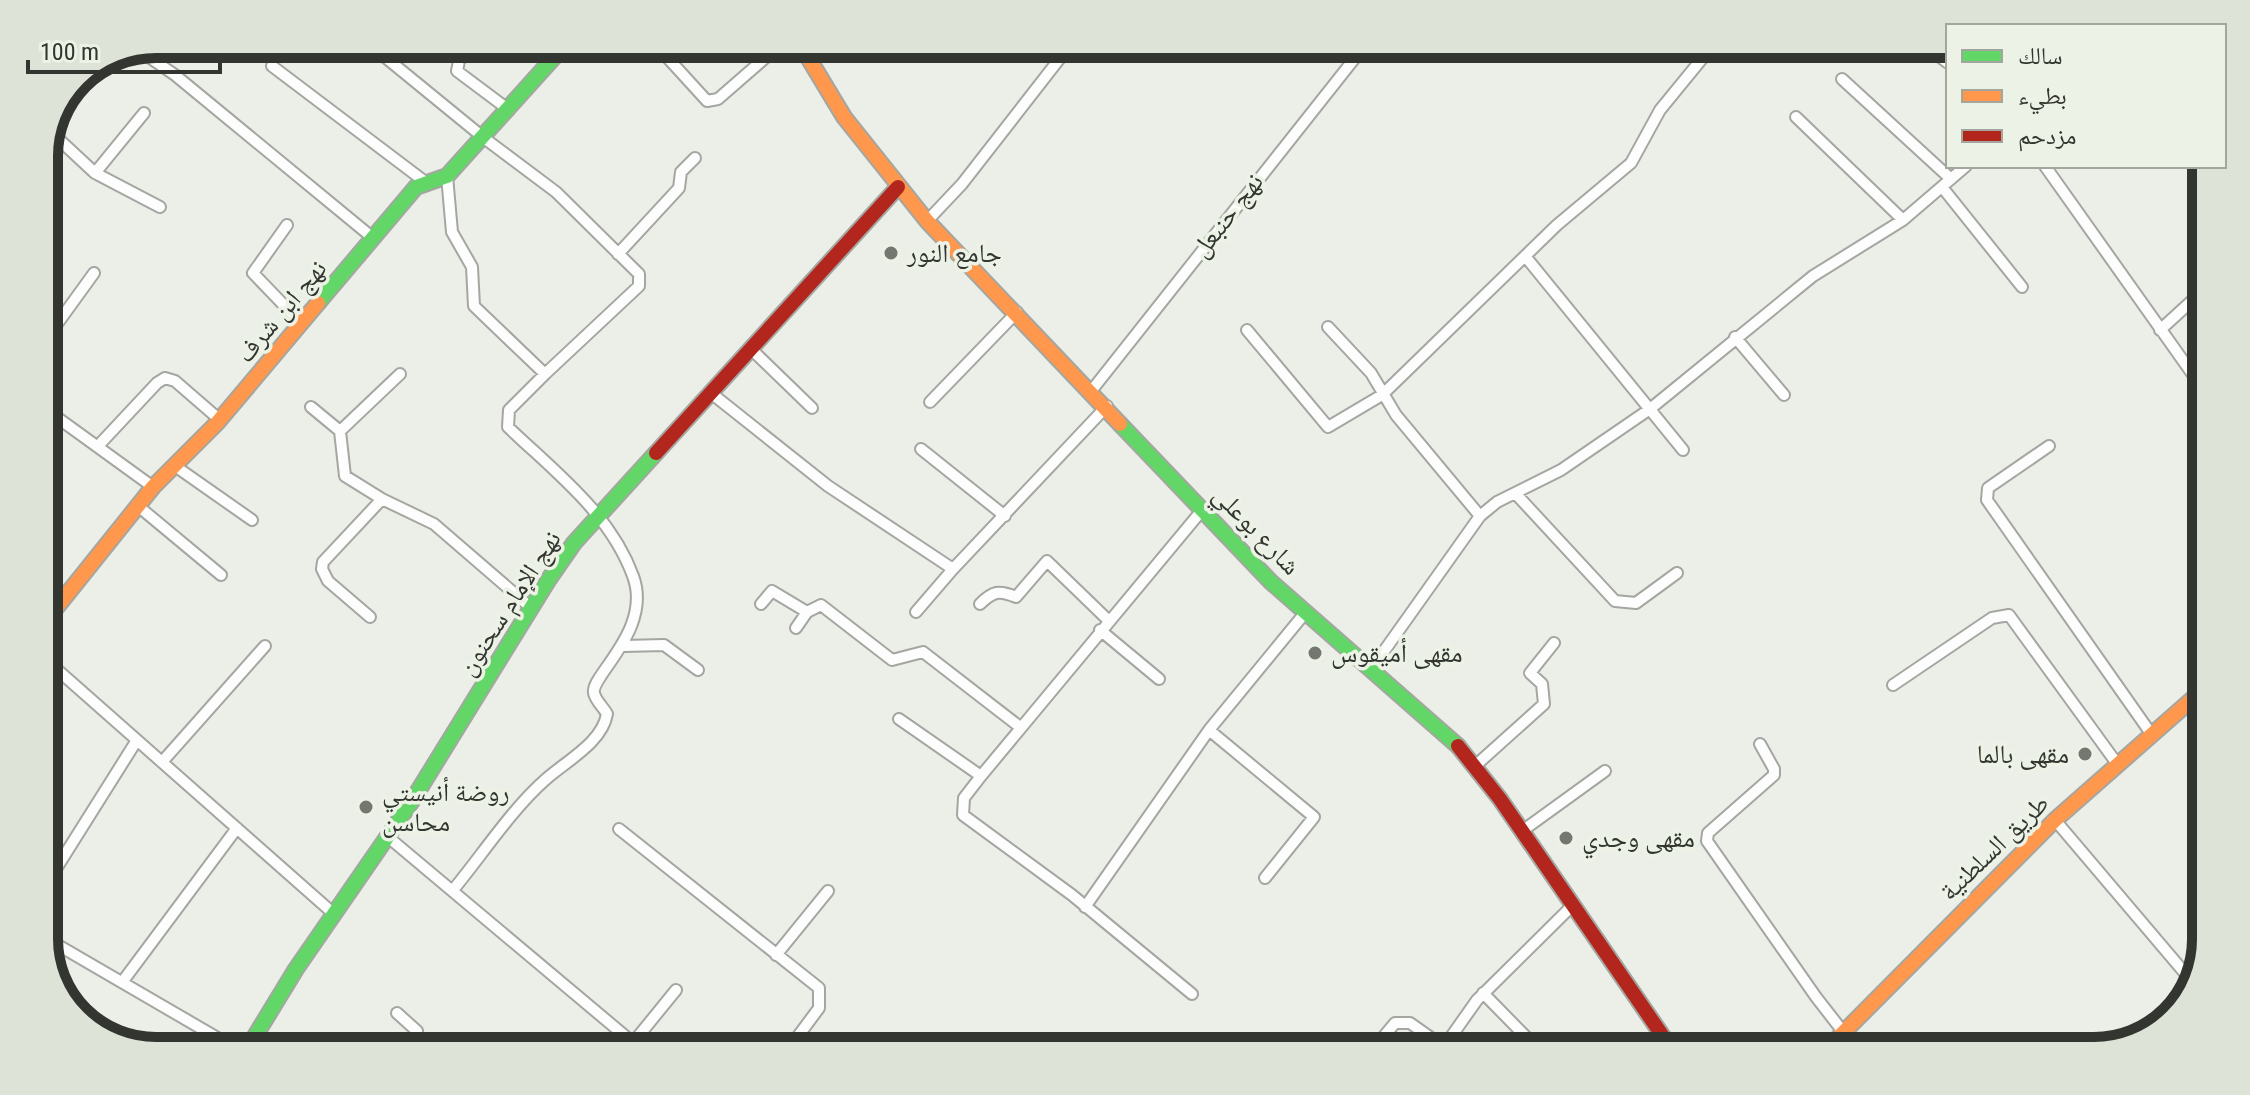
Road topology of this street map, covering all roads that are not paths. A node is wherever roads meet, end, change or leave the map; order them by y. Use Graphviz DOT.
graph roads {
  1 [pos="386,58"];
  2 [pos="461,58"];
  3 [pos="554,58"];
  4 [pos="668,58"];
  5 [pos="765,58"];
  6 [pos="809,58"];
  7 [pos="1060,58"];
  8 [pos="1355,58"];
  9 [pos="1703,58"];
  10 [pos="151,59"];
  11 [pos="272,66"];
  12 [pos="1842,79"];
  13 [pos="509,110"];
  14 [pos="144,113"];
  15 [pos="1796,117"];
  16 [pos="484,138"];
  17 [pos="60,140"];
  18 [pos="695,158"];
  19 [pos="1964,168"];
  20 [pos="2046,168"];
  21 [pos="95,173"];
  22 [pos="447,176"];
  23 [pos="1951,179"];
  24 [pos="424,181"];
  25 [pos="898,187"];
  26 [pos="1942,187"];
  27 [pos="160,207"];
  28 [pos="1903,220"];
  29 [pos="927,221"];
  30 [pos="287,225"];
  31 [pos="373,238"];
  32 [pos="618,254"];
  33 [pos="1525,256"];
  34 [pos="94,273"];
  35 [pos="2022,287"];
  36 [pos="2192,301"];
  37 [pos="1017,312"];
  38 [pos="58,323"];
  39 [pos="302,324"];
  40 [pos="1328,327"];
  41 [pos="1247,330"];
  42 [pos="2160,330"];
  43 [pos="1735,337"];
  44 [pos="750,348"];
  45 [pos="400,374"];
  46 [pos="545,374"];
  47 [pos="2192,374"];
  48 [pos="1092,390"];
  49 [pos="711,393"];
  50 [pos="1382,395"];
  51 [pos="1784,395"];
  52 [pos="930,402"];
  53 [pos="1107,406"];
  54 [pos="311,407"];
  55 [pos="812,408"];
  56 [pos="1650,409"];
  57 [pos="58,418"];
  58 [pos="220,420"];
  59 [pos="340,431"];
  60 [pos="98,446"];
  61 [pos="2049,446"];
  62 [pos="921,449"];
  63 [pos="1683,450"];
  64 [pos="175,466"];
  65 [pos="153,487"];
  66 [pos="1515,493"];
  67 [pos="382,499"];
  68 [pos="138,506"];
  69 [pos="1203,509"];
  70 [pos="600,515"];
  71 [pos="1005,516"];
  72 [pos="1480,516"];
  73 [pos="252,520"];
  74 [pos="953,569"];
  75 [pos="1677,573"];
  76 [pos="221,575"];
  77 [pos="761,604"];
  78 [pos="980,604"];
  79 [pos="58,606"];
  80 [pos="529,606"];
  81 [pos="807,612"];
  82 [pos="916,612"];
  83 [pos="1305,613"];
  84 [pos="370,617"];
  85 [pos="1108,620"];
  86 [pos="796,628"];
  87 [pos="1100,630"];
  88 [pos="1554,643"];
  89 [pos="265,646"];
  90 [pos="624,646"];
  91 [pos="1372,668"];
  92 [pos="58,670"];
  93 [pos="698,670"];
  94 [pos="1159,679"];
  95 [pos="1893,685"];
  96 [pos="2192,699"];
  97 [pos="899,719"];
  98 [pos="1020,727"];
  99 [pos="1209,730"];
  100 [pos="2152,735"];
  101 [pos="137,740"];
  102 [pos="1760,744"];
  103 [pos="162,762"];
  104 [pos="2118,765"];
  105 [pos="1475,766"];
  106 [pos="1605,771"];
  107 [pos="981,776"];
  108 [pos="2055,820"];
  109 [pos="237,828"];
  110 [pos="619,829"];
  111 [pos="1522,831"];
  112 [pos="388,837"];
  113 [pos="58,866"];
  114 [pos="1265,878"];
  115 [pos="453,890"];
  116 [pos="828,891"];
  117 [pos="1573,905"];
  118 [pos="1085,907"];
  119 [pos="334,914"];
  120 [pos="58,945"];
  121 [pos="776,955"];
  122 [pos="2185,974"];
  123 [pos="123,981"];
  124 [pos="676,990"];
  125 [pos="1483,993"];
  126 [pos="1192,994"];
  127 [pos="397,1013"];
  128 [pos="1843,1033"];
  129 [pos="620,1034"];
  130 [pos="219,1037"];
  131 [pos="251,1037"];
  132 [pos="414,1037"];
  133 [pos="617,1037"];
  134 [pos="624,1037"];
  135 [pos="638,1037"];
  136 [pos="797,1037"];
  137 [pos="1383,1037"];
  138 [pos="1428,1037"];
  139 [pos="1452,1037"];
  140 [pos="1526,1037"];
  141 [pos="1663,1037"];
  142 [pos="1839,1037"];
  143 [pos="1846,1037"];
  1 -- 16 [label="street"];
  2 -- 13 [label="street"];
  3 -- 13 [label="street"];
  4 -- 5 [label="street"];
  6 -- 25 [label="street, شارع بوعلي"];
  7 -- 29 [label="street"];
  8 -- 48 [label="street, نهج حنبعل"];
  9 -- 33 [label="street"];
  10 -- 31 [label="street"];
  11 -- 24 [label="street"];
  12 -- 23 [label="street"];
  13 -- 16 [label="street"];
  14 -- 21 [label="street"];
  15 -- 28 [label="street"];
  16 -- 22 [label="street"];
  16 -- 32 [label="street"];
  17 -- 21 [label="street"];
  18 -- 32 [label="street"];
  19 -- 23 [label="street"];
  20 -- 42 [label="street"];
  21 -- 27 [label="street"];
  22 -- 24 [label="street"];
  22 -- 46 [label="street"];
  23 -- 26 [label="street"];
  24 -- 31 [label="street, نهج ابن شرف"];
  25 -- 29 [label="street, شارع بوعلي"];
  25 -- 44 [label="street, نهج الإمام سحنون"];
  26 -- 28 [label="street"];
  26 -- 35 [label="street"];
  28 -- 43 [label="street"];
  29 -- 37 [label="street, شارع بوعلي"];
  30 -- 39 [label="street"];
  31 -- 39 [label="street, نهج ابن شرف"];
  32 -- 46 [label="street"];
  33 -- 50 [label="street"];
  33 -- 56 [label="street"];
  34 -- 38 [label="street"];
  36 -- 42 [label="street"];
  37 -- 48 [label="street, شارع بوعلي"];
  37 -- 52 [label="street"];
  39 -- 58 [label="street, نهج ابن شرف"];
  40 -- 50 [label="street"];
  41 -- 50 [label="street"];
  42 -- 47 [label="street"];
  43 -- 51 [label="street"];
  43 -- 56 [label="street"];
  44 -- 49 [label="street, نهج الإمام سحنون"];
  44 -- 55 [label="street"];
  45 -- 59 [label="street"];
  46 -- 70 [label="street"];
  48 -- 53 [label="street, شارع بوعلي"];
  49 -- 70 [label="street, نهج الإمام سحنون"];
  49 -- 74 [label="street"];
  50 -- 72 [label="street"];
  53 -- 69 [label="street, شارع بوعلي"];
  53 -- 71 [label="street"];
  54 -- 59 [label="street"];
  56 -- 63 [label="street"];
  56 -- 66 [label="street"];
  57 -- 60 [label="street"];
  58 -- 60 [label="street"];
  58 -- 64 [label="street, نهج ابن شرف"];
  59 -- 67 [label="street"];
  60 -- 65 [label="street"];
  61 -- 100 [label="street"];
  62 -- 71 [label="street"];
  64 -- 65 [label="street, نهج ابن شرف"];
  64 -- 73 [label="street"];
  65 -- 68 [label="street, نهج ابن شرف"];
  66 -- 72 [label="street"];
  66 -- 75 [label="street"];
  67 -- 80 [label="street"];
  67 -- 84 [label="street"];
  68 -- 76 [label="street"];
  68 -- 79 [label="street, نهج ابن شرف"];
  69 -- 83 [label="street, شارع بوعلي"];
  69 -- 85 [label="street"];
  70 -- 80 [label="street, نهج الإمام سحنون"];
  70 -- 90 [label="street"];
  71 -- 74 [label="street"];
  72 -- 91 [label="street"];
  74 -- 82 [label="street"];
  77 -- 81 [label="street"];
  78 -- 85 [label="street"];
  80 -- 112 [label="street, نهج الإمام سحنون"];
  81 -- 86 [label="street"];
  81 -- 98 [label="street"];
  83 -- 91 [label="street, شارع بوعلي"];
  83 -- 99 [label="street"];
  85 -- 87 [label="street"];
  87 -- 94 [label="street"];
  87 -- 98 [label="street"];
  88 -- 105 [label="street"];
  89 -- 103 [label="street"];
  90 -- 93 [label="street"];
  90 -- 115 [label="street"];
  91 -- 105 [label="street, شارع بوعلي"];
  92 -- 101 [label="street"];
  95 -- 104 [label="street"];
  96 -- 100 [label="street, طريق السلطنية"];
  97 -- 107 [label="street"];
  98 -- 107 [label="street"];
  99 -- 114 [label="street"];
  99 -- 118 [label="street"];
  100 -- 104 [label="street, طريق السلطنية"];
  101 -- 103 [label="street"];
  101 -- 113 [label="street"];
  102 -- 128 [label="street"];
  103 -- 109 [label="street"];
  104 -- 108 [label="street, طريق السلطنية"];
  105 -- 111 [label="street, شارع بوعلي"];
  106 -- 111 [label="street"];
  107 -- 118 [label="street"];
  108 -- 122 [label="street"];
  108 -- 128 [label="street, طريق السلطنية"];
  109 -- 119 [label="street"];
  109 -- 123 [label="street"];
  110 -- 121 [label="street"];
  111 -- 117 [label="street, شارع بوعلي"];
  112 -- 115 [label="street"];
  112 -- 119 [label="street, نهج الإمام سحنون"];
  115 -- 129 [label="street"];
  116 -- 121 [label="street"];
  117 -- 125 [label="street"];
  117 -- 141 [label="street, شارع بوعلي"];
  118 -- 126 [label="street"];
  119 -- 131 [label="street, نهج الإمام سحنون"];
  120 -- 123 [label="street"];
  121 -- 136 [label="street"];
  123 -- 130 [label="street"];
  124 -- 135 [label="street"];
  125 -- 139 [label="street"];
  125 -- 140 [label="street"];
  127 -- 132 [label="street"];
  128 -- 142 [label="street, طريق السلطنية"];
  128 -- 143 [label="street"];
  129 -- 133 [label="street"];
  129 -- 134 [label="street"];
  137 -- 138 [label="street"];
}
